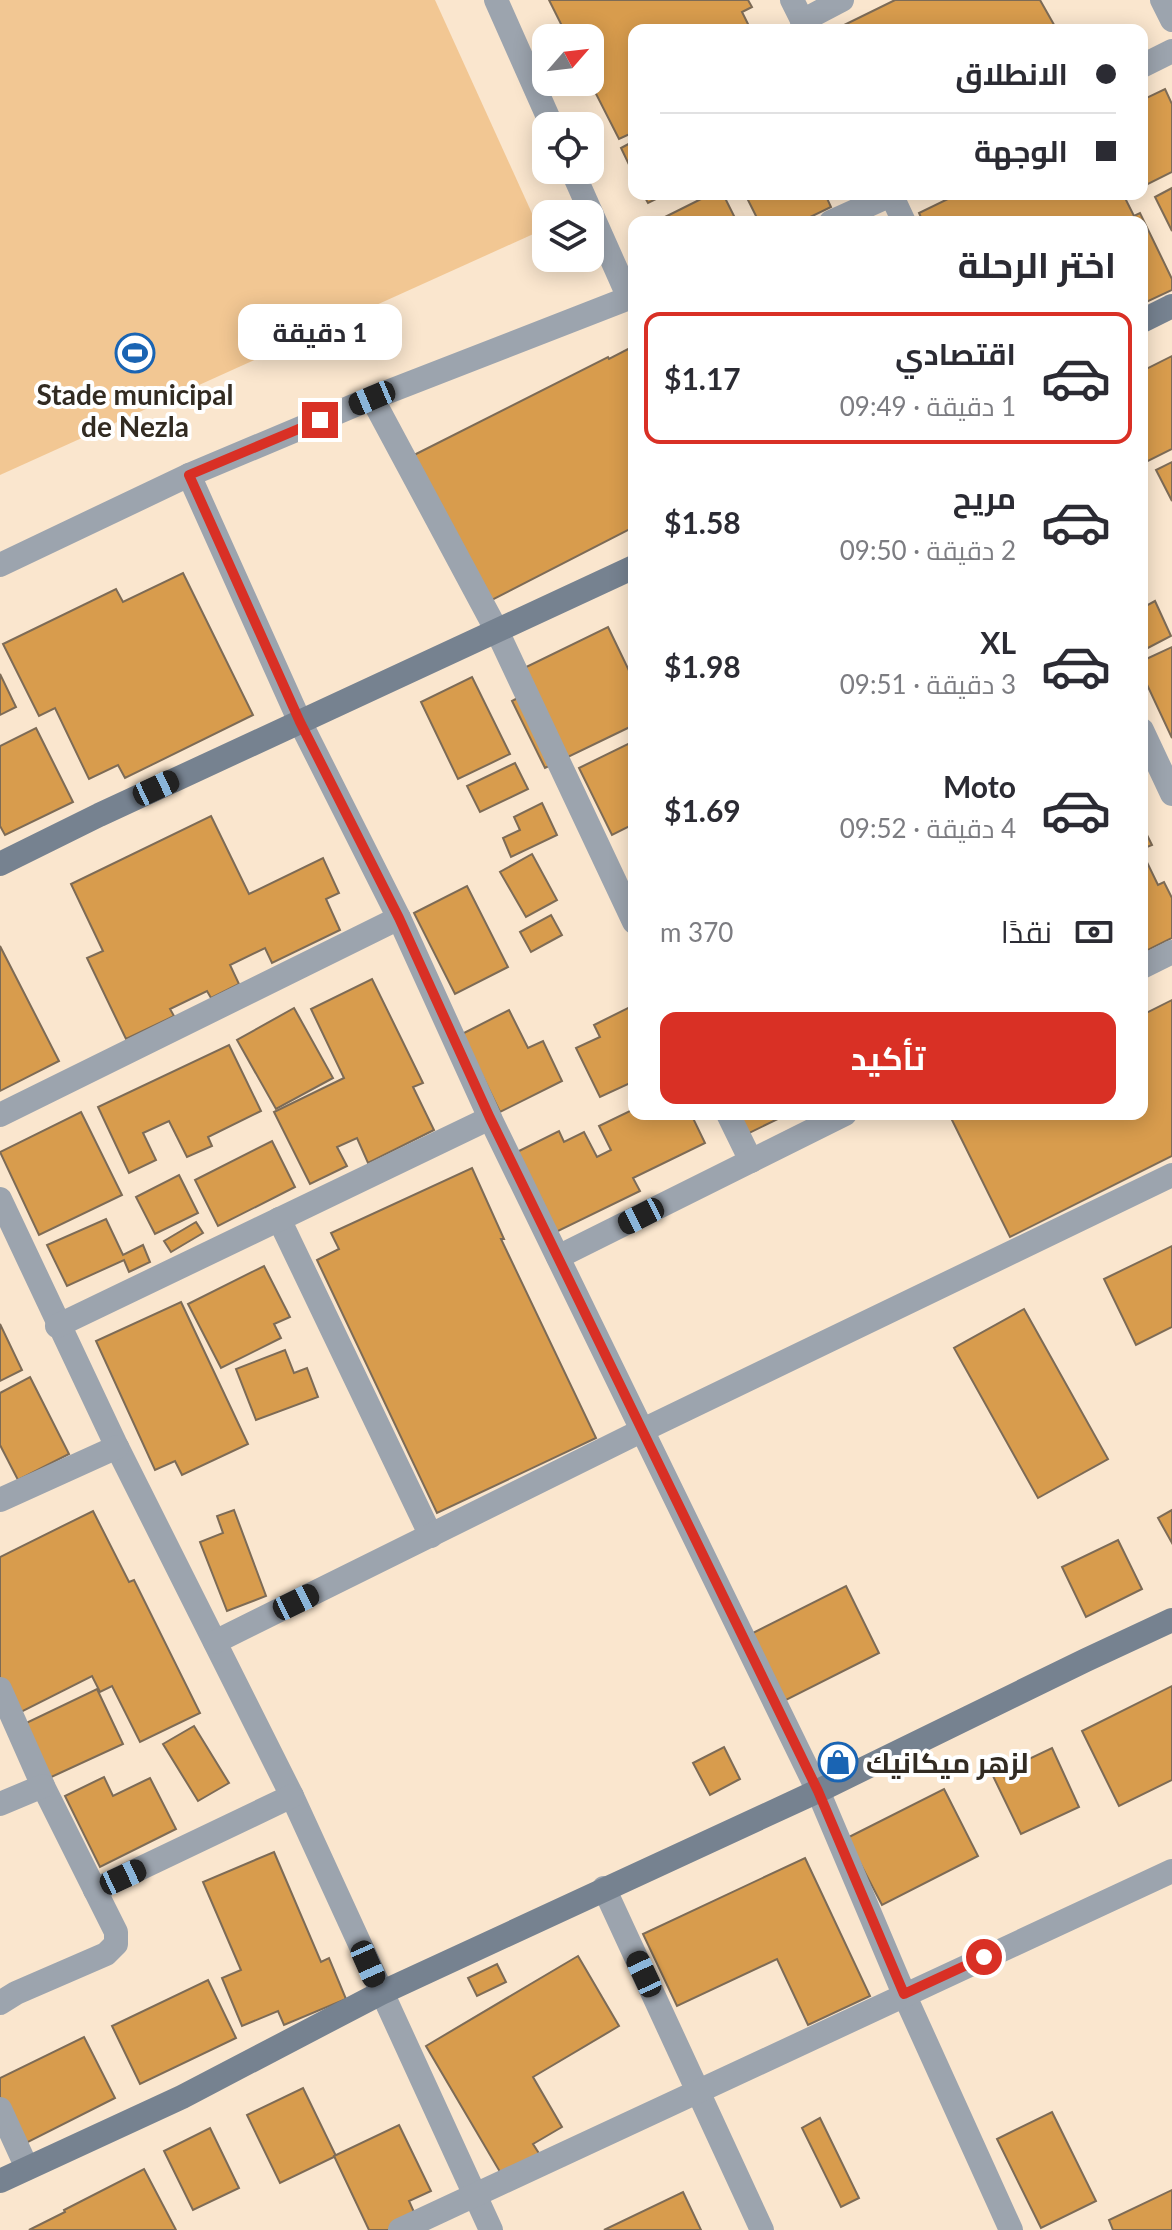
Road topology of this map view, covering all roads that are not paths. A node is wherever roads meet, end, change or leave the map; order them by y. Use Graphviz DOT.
graph roads {
  1 [pos="496,0"];
  2 [pos="842,0"];
  3 [pos="1162,0"];
  4 [pos="800,17"];
  5 [pos="1172,20"];
  6 [pos="1172,51"];
  7 [pos="1148,63"];
  8 [pos="546,112"];
  9 [pos="579,184"];
  10 [pos="879,200"];
  11 [pos="844,216"];
  12 [pos="628,289"];
  13 [pos="628,300"];
  14 [pos="1172,306"];
  15 [pos="1148,318"];
  16 [pos="372,398"];
  17 [pos="189,475"];
  18 [pos="0,565"];
  19 [pos="628,570"];
  20 [pos="497,631"];
  21 [pos="300,722"];
  22 [pos="1148,743"];
  23 [pos="1172,794"];
  24 [pos="0,864"];
  25 [pos="625,882"];
  26 [pos="399,918"];
  27 [pos="1172,952"];
  28 [pos="1148,964"];
  29 [pos="0,1115"];
  30 [pos="490,1118"];
  31 [pos="731,1120"];
  32 [pos="833,1120"];
  33 [pos="751,1161"];
  34 [pos="1172,1175"];
  35 [pos="0,1199"];
  36 [pos="279,1219"];
  37 [pos="558,1257"];
  38 [pos="57,1326"];
  39 [pos="643,1430"];
  40 [pos="117,1447"];
  41 [pos="0,1500"];
  42 [pos="431,1536"];
  43 [pos="1172,1620"];
  44 [pos="215,1642"];
  45 [pos="0,1689"];
  46 [pos="43,1786"];
  47 [pos="818,1791"];
  48 [pos="292,1796"];
  49 [pos="0,1804"];
  50 [pos="1172,1871"];
  51 [pos="604,1888"];
  52 [pos="95,1890"];
  53 [pos="381,1993"];
  54 [pos="904,1994"];
  55 [pos="0,2003"];
  56 [pos="698,2090"];
  57 [pos="0,2109"];
  58 [pos="27,2168"];
  59 [pos="0,2181"];
  60 [pos="475,2195"];
  61 [pos="400,2230"];
  62 [pos="491,2230"];
  63 [pos="762,2230"];
  64 [pos="1011,2230"];
  1 -- 8 [label="street"];
  2 -- 4 [label="street"];
  3 -- 5 [label="street"];
  6 -- 7 [label="street"];
  9 -- 12 [label="street"];
  10 -- 11 [label="street"];
  13 -- 16 [label="street"];
  14 -- 15 [label="street"];
  16 -- 17 [label="street"];
  16 -- 20 [label="street"];
  17 -- 18 [label="street"];
  17 -- 21 [label="street"];
  19 -- 20 [label="street"];
  20 -- 21 [label="street"];
  20 -- 25 [label="street"];
  21 -- 24 [label="street"];
  21 -- 26 [label="street"];
  22 -- 23 [label="street"];
  26 -- 29 [label="street"];
  26 -- 30 [label="street"];
  27 -- 28 [label="street"];
  30 -- 36 [label="street"];
  30 -- 37 [label="street"];
  31 -- 33 [label="street"];
  32 -- 33 [label="street"];
  33 -- 37 [label="street"];
  34 -- 39 [label="street"];
  35 -- 38 [label="street"];
  36 -- 38 [label="street"];
  36 -- 42 [label="street"];
  37 -- 39 [label="street"];
  38 -- 40 [label="street"];
  39 -- 42 [label="street"];
  39 -- 47 [label="street"];
  40 -- 41 [label="street"];
  40 -- 44 [label="street"];
  42 -- 44 [label="street"];
  43 -- 47 [label="street"];
  44 -- 48 [label="street"];
  45 -- 46 [label="street"];
  46 -- 49 [label="street"];
  46 -- 52 [label="street"];
  47 -- 51 [label="street"];
  47 -- 54 [label="street"];
  48 -- 52 [label="street"];
  48 -- 53 [label="street"];
  50 -- 54 [label="street"];
  51 -- 53 [label="street"];
  51 -- 56 [label="street"];
  52 -- 55 [label="street"];
  53 -- 58 [label="street"];
  53 -- 60 [label="street"];
  54 -- 56 [label="street"];
  54 -- 64 [label="street"];
  56 -- 60 [label="street"];
  56 -- 63 [label="street"];
  57 -- 58 [label="street"];
  58 -- 59 [label="street"];
  60 -- 61 [label="street"];
  60 -- 62 [label="street"];
}
